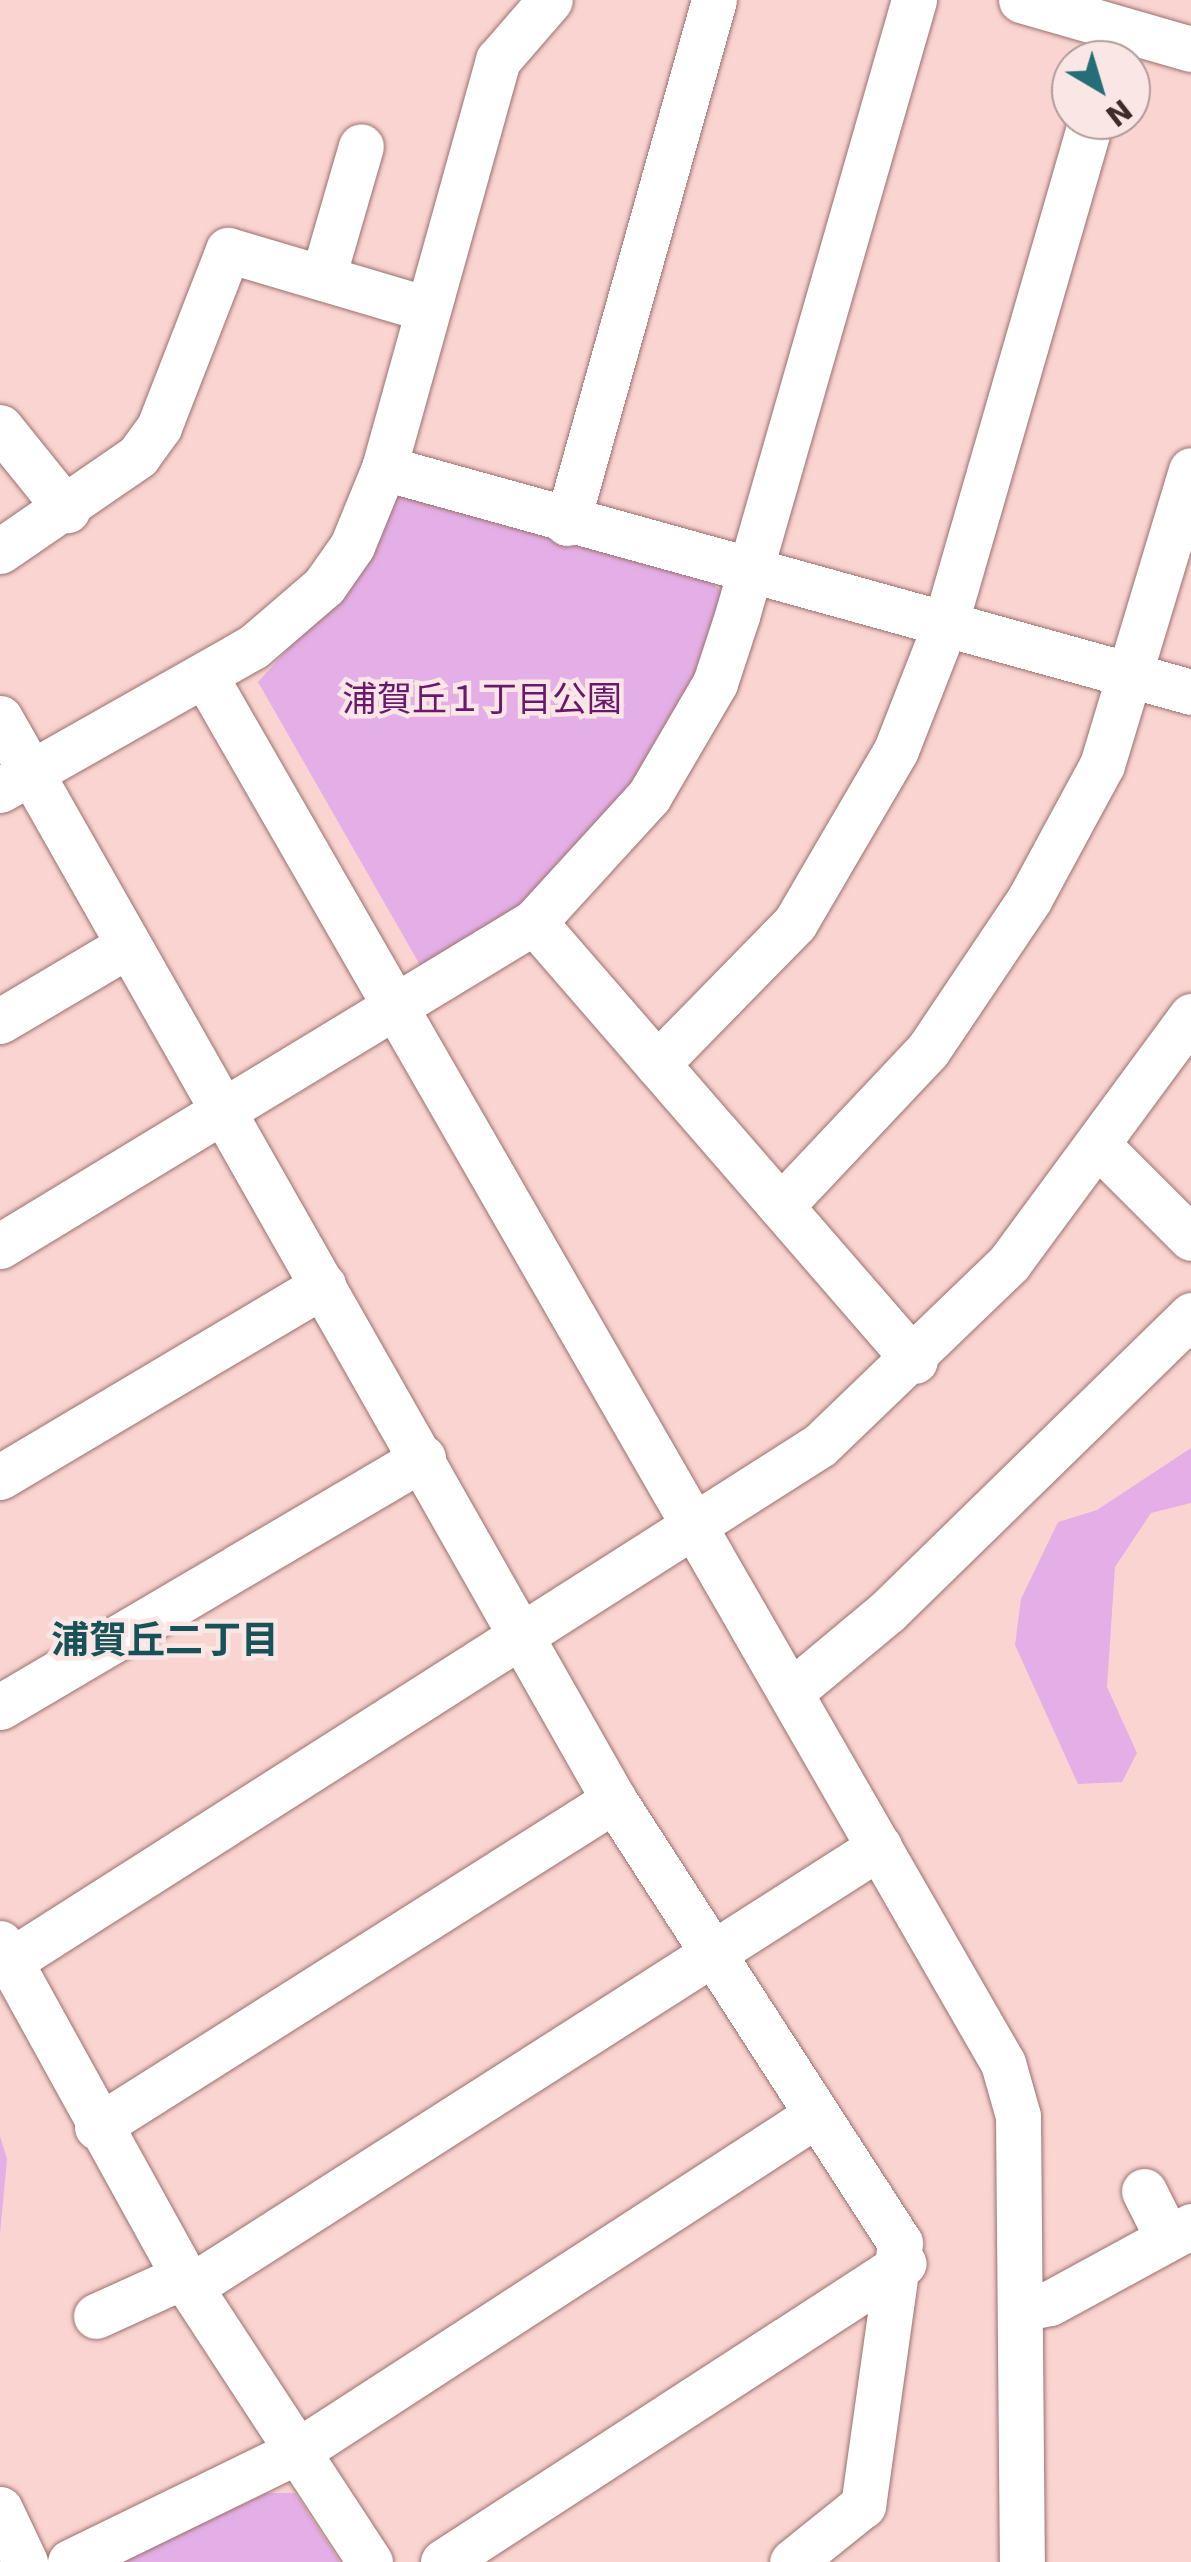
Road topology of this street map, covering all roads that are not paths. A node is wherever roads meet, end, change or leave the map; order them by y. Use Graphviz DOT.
graph roads {
  1 [pos="550,0"];
  2 [pos="714,0"];
  3 [pos="914,0"];
  4 [pos="1021,0"];
  5 [pos="1107,40"];
  6 [pos="1151,46"];
  7 [pos="1191,49"];
  8 [pos="1085,140"];
  9 [pos="360,146"];
  10 [pos="323,277"];
  11 [pos="424,308"];
  12 [pos="0,427"];
  13 [pos="384,468"];
  14 [pos="1191,470"];
  15 [pos="67,510"];
  16 [pos="567,523"];
  17 [pos="0,551"];
  18 [pos="750,572"];
  19 [pos="945,625"];
  20 [pos="205,676"];
  21 [pos="1134,676"];
  22 [pos="1191,692"];
  23 [pos="0,718"];
  24 [pos="15,781"];
  25 [pos="534,922"];
  26 [pos="124,947"];
  27 [pos="401,1010"];
  28 [pos="1191,1016"];
  29 [pos="0,1020"];
  30 [pos="657,1064"];
  31 [pos="224,1118"];
  32 [pos="1101,1148"];
  33 [pos="780,1206"];
  34 [pos="1191,1238"];
  35 [pos="0,1246"];
  36 [pos="323,1285"];
  37 [pos="1191,1315"];
  38 [pos="915,1361"];
  39 [pos="424,1458"];
  40 [pos="0,1476"];
  41 [pos="695,1530"];
  42 [pos="522,1641"];
  43 [pos="792,1690"];
  44 [pos="0,1707"];
  45 [pos="614,1800"];
  46 [pos="879,1847"];
  47 [pos="5,1952"];
  48 [pos="710,1953"];
  49 [pos="816,2115"];
  50 [pos="97,2128"];
  51 [pos="1144,2191"];
  52 [pos="1179,2232"];
  53 [pos="904,2263"];
  54 [pos="187,2281"];
  55 [pos="1024,2308"];
  56 [pos="96,2316"];
  57 [pos="298,2451"];
  58 [pos="0,2509"];
  59 [pos="25,2562"];
  60 [pos="70,2562"];
  61 [pos="370,2562"];
  62 [pos="443,2562"];
  63 [pos="792,2562"];
  64 [pos="1022,2562"];
  1 -- 11 [label="street"];
  2 -- 16 [label="street"];
  3 -- 18 [label="street"];
  4 -- 5 [label="street"];
  6 -- 7 [label="street"];
  8 -- 19 [label="street"];
  9 -- 10 [label="street"];
  10 -- 11 [label="street"];
  10 -- 15 [label="street"];
  11 -- 13 [label="street"];
  12 -- 15 [label="street"];
  13 -- 16 [label="street"];
  13 -- 20 [label="street"];
  14 -- 21 [label="street"];
  15 -- 17 [label="street"];
  16 -- 18 [label="street"];
  18 -- 19 [label="street"];
  18 -- 25 [label="street"];
  19 -- 21 [label="street"];
  19 -- 30 [label="street"];
  20 -- 24 [label="street"];
  20 -- 27 [label="street"];
  21 -- 22 [label="street"];
  21 -- 33 [label="street"];
  23 -- 24 [label="street"];
  24 -- 26 [label="street"];
  25 -- 27 [label="street"];
  25 -- 30 [label="street"];
  26 -- 29 [label="street"];
  26 -- 31 [label="street"];
  27 -- 31 [label="street"];
  27 -- 41 [label="street"];
  28 -- 32 [label="street"];
  30 -- 33 [label="street"];
  31 -- 35 [label="street"];
  31 -- 36 [label="street"];
  32 -- 34 [label="street"];
  32 -- 38 [label="street"];
  33 -- 38 [label="street"];
  36 -- 39 [label="street"];
  36 -- 40 [label="street"];
  37 -- 43 [label="street"];
  38 -- 41 [label="street"];
  39 -- 42 [label="street"];
  39 -- 44 [label="street"];
  41 -- 42 [label="street"];
  41 -- 43 [label="street"];
  42 -- 45 [label="street"];
  42 -- 47 [label="street"];
  43 -- 46 [label="street"];
  45 -- 48 [label="street"];
  45 -- 50 [label="street"];
  46 -- 48 [label="street"];
  46 -- 55 [label="street"];
  47 -- 50 [label="street"];
  48 -- 49 [label="street"];
  48 -- 54 [label="street"];
  49 -- 53 [label="street"];
  49 -- 57 [label="street"];
  50 -- 54 [label="street"];
  51 -- 52 [label="street"];
  52 -- 55 [label="street"];
  53 -- 62 [label="street"];
  53 -- 63 [label="street"];
  54 -- 56 [label="street"];
  54 -- 57 [label="street"];
  55 -- 64 [label="street"];
  57 -- 60 [label="street"];
  57 -- 61 [label="street"];
  58 -- 59 [label="street"];
}
